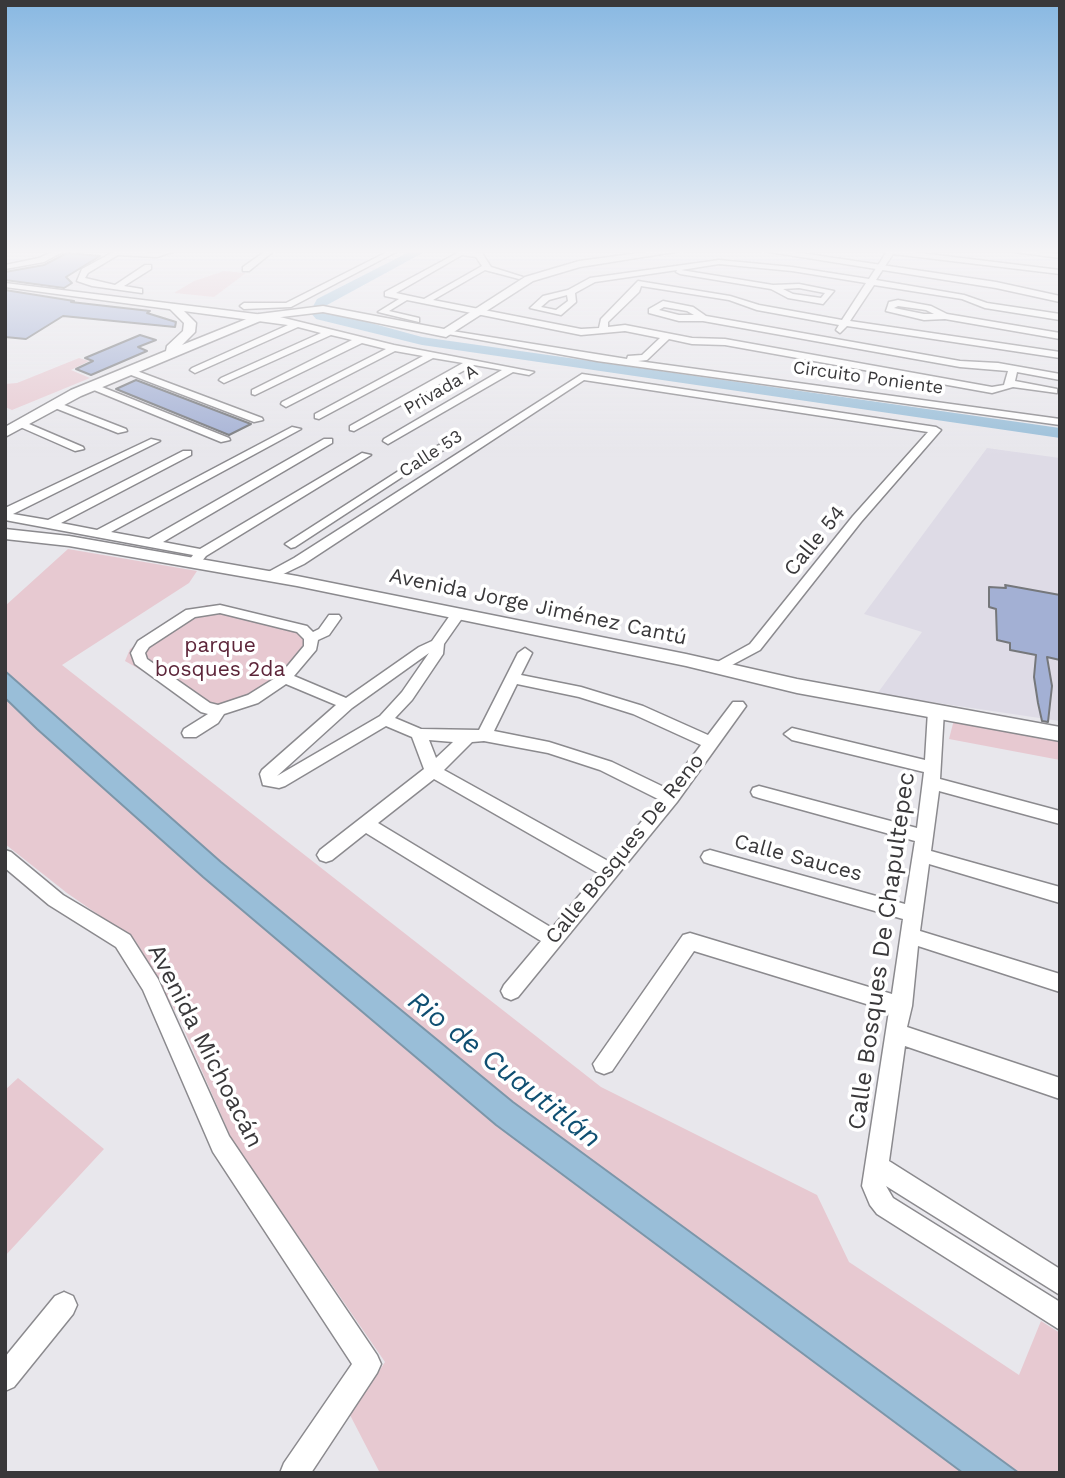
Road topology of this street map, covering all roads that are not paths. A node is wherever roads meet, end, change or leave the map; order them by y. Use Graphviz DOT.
graph roads {
  1 [pos="187,319"];
  2 [pos="230,319"];
  3 [pos="251,319"];
  4 [pos="263,319"];
  5 [pos="367,319"];
  6 [pos="412,319"];
  7 [pos="459,319"];
  8 [pos="512,319"];
  9 [pos="606,319"];
  10 [pos="709,319"];
  11 [pos="823,319"];
  12 [pos="847,319"];
  13 [pos="963,319"];
  14 [pos="416,320"];
  15 [pos="238,321"];
  16 [pos="845,323"];
  17 [pos="297,324"];
  18 [pos="603,328"];
  19 [pos="440,332"];
  20 [pos="328,333"];
  21 [pos="1060,335"];
  22 [pos="667,337"];
  23 [pos="359,340"];
  24 [pos="833,341"];
  25 [pos="552,345"];
  26 [pos="394,348"];
  27 [pos="431,355"];
  28 [pos="1060,355"];
  29 [pos="818,359"];
  30 [pos="472,362"];
  31 [pos="844,364"];
  32 [pos="511,369"];
  33 [pos="1013,369"];
  34 [pos="195,370"];
  35 [pos="129,371"];
  36 [pos="529,372"];
  37 [pos="837,374"];
  38 [pos="904,375"];
  39 [pos="1060,376"];
  40 [pos="224,380"];
  41 [pos="941,382"];
  42 [pos="92,386"];
  43 [pos="1006,386"];
  44 [pos="1054,391"];
  45 [pos="255,392"];
  46 [pos="896,392"];
  47 [pos="976,402"];
  48 [pos="54,404"];
  49 [pos="286,404"];
  50 [pos="319,416"];
  51 [pos="258,420"];
  52 [pos="1060,422"];
  53 [pos="5,424"];
  54 [pos="22,424"];
  55 [pos="354,428"];
  56 [pos="296,429"];
  57 [pos="936,430"];
  58 [pos="122,431"];
  59 [pos="5,433"];
  60 [pos="225,440"];
  61 [pos="155,441"];
  62 [pos="328,441"];
  63 [pos="388,441"];
  64 [pos="443,447"];
  65 [pos="79,449"];
  66 [pos="187,453"];
  67 [pos="366,455"];
  68 [pos="368,496"];
  69 [pos="386,503"];
  70 [pos="5,515"];
  71 [pos="52,523"];
  72 [pos="5,526"];
  73 [pos="5,534"];
  74 [pos="98,534"];
  75 [pos="67,541"];
  76 [pos="150,544"];
  77 [pos="291,544"];
  78 [pos="197,558"];
  79 [pos="299,561"];
  80 [pos="268,576"];
  81 [pos="297,582"];
  82 [pos="458,614"];
  83 [pos="334,618"];
  84 [pos="311,638"];
  85 [pos="437,644"];
  86 [pos="525,653"];
  87 [pos="717,668"];
  88 [pos="285,678"];
  89 [pos="512,678"];
  90 [pos="376,684"];
  91 [pos="407,696"];
  92 [pos="347,704"];
  93 [pos="738,706"];
  94 [pos="218,710"];
  95 [pos="936,711"];
  96 [pos="385,720"];
  97 [pos="325,724"];
  98 [pos="190,733"];
  99 [pos="419,734"];
  100 [pos="792,734"];
  101 [pos="1060,734"];
  102 [pos="476,736"];
  103 [pos="351,740"];
  104 [pos="711,743"];
  105 [pos="433,771"];
  106 [pos="932,775"];
  107 [pos="760,792"];
  108 [pos="671,798"];
  109 [pos="1060,818"];
  110 [pos="366,824"];
  111 [pos="923,846"];
  112 [pos="327,855"];
  113 [pos="5,857"];
  114 [pos="710,857"];
  115 [pos="610,871"];
  116 [pos="1060,895"];
  117 [pos="914,914"];
  118 [pos="911,936"];
  119 [pos="553,939"];
  120 [pos="1060,983"];
  121 [pos="511,991"];
  122 [pos="902,1006"];
  123 [pos="898,1034"];
  124 [pos="604,1064"];
  125 [pos="1060,1089"];
  126 [pos="877,1167"];
  127 [pos="1060,1283"];
  128 [pos="64,1306"];
  129 [pos="1060,1317"];
  130 [pos="5,1378"];
  131 [pos="294,1473"];
  1 -- 53 [label="main road"];
  2 -- 15 [label="street"];
  3 -- 15 [label="main road, Circuito Poniente"];
  4 -- 17 [label="street"];
  5 -- 19 [label="main road, Circuito Poniente"];
  6 -- 14 [label="street"];
  7 -- 19 [label="main road"];
  8 -- 18 [label="street"];
  9 -- 18 [label="street"];
  10 -- 24 [label="street"];
  11 -- 16 [label="street"];
  12 -- 16 [label="street"];
  13 -- 21 [label="street"];
  15 -- 35 [label="main road, Circuito Poniente"];
  16 -- 24 [label="street"];
  16 -- 28 [label="street"];
  17 -- 20 [label="street"];
  17 -- 34 [label="street"];
  18 -- 22 [label="street"];
  19 -- 52 [label="street, Circuito Poniente"];
  20 -- 23 [label="street"];
  20 -- 40 [label="street"];
  22 -- 25 [label="street"];
  22 -- 29 [label="street"];
  23 -- 26 [label="street"];
  23 -- 45 [label="street"];
  24 -- 29 [label="street"];
  24 -- 33 [label="street"];
  26 -- 27 [label="street"];
  26 -- 49 [label="street"];
  27 -- 30 [label="street"];
  27 -- 50 [label="street"];
  29 -- 31 [label="street"];
  30 -- 32 [label="street"];
  30 -- 55 [label="street"];
  31 -- 37 [label="street"];
  31 -- 38 [label="street"];
  32 -- 36 [label="street"];
  32 -- 63 [label="street, Privada A"];
  33 -- 39 [label="street"];
  33 -- 43 [label="street"];
  35 -- 42 [label="main road, Circuito Poniente"];
  35 -- 51 [label="street"];
  38 -- 41 [label="street"];
  38 -- 46 [label="street"];
  41 -- 43 [label="street"];
  41 -- 47 [label="street"];
  42 -- 48 [label="main road, Circuito Poniente"];
  42 -- 60 [label="street"];
  43 -- 44 [label="street"];
  48 -- 54 [label="main road, Circuito Poniente"];
  48 -- 58 [label="street"];
  54 -- 59 [label="main road, Circuito Poniente"];
  54 -- 65 [label="street"];
  56 -- 74 [label="street"];
  57 -- 69 [label="street, Calle 53"];
  57 -- 87 [label="street, Calle 54"];
  61 -- 70 [label="street"];
  62 -- 76 [label="street"];
  64 -- 68 [label="street"];
  66 -- 71 [label="street"];
  67 -- 78 [label="street"];
  68 -- 69 [label="street"];
  68 -- 77 [label="street"];
  69 -- 79 [label="street, Calle 53"];
  70 -- 71 [label="street"];
  71 -- 74 [label="street"];
  72 -- 75 [label="main road"];
  73 -- 75 [label="main road, Avenida Jorge Jiménez Cantú"];
  74 -- 76 [label="street"];
  75 -- 78 [label="main road, Avenida Jorge Jiménez Cantú"];
  76 -- 78 [label="street"];
  78 -- 80 [label="main road, Avenida Jorge Jiménez Cantú"];
  79 -- 80 [label="street, Calle 53"];
  79 -- 81 [label="street"];
  80 -- 81 [label="main road, Avenida Jorge Jiménez Cantú"];
  81 -- 82 [label="main road, Avenida Jorge Jiménez Cantú"];
  82 -- 85 [label="street"];
  82 -- 87 [label="main road, Avenida Jorge Jiménez Cantú"];
  83 -- 84 [label="street"];
  84 -- 88 [label="street"];
  84 -- 94 [label="street"];
  85 -- 90 [label="street"];
  85 -- 91 [label="street"];
  86 -- 89 [label="street"];
  87 -- 95 [label="main road, Avenida Jorge Jiménez Cantú"];
  88 -- 92 [label="street"];
  88 -- 94 [label="street"];
  89 -- 102 [label="street"];
  89 -- 104 [label="street"];
  90 -- 91 [label="street"];
  90 -- 92 [label="street"];
  91 -- 96 [label="street"];
  92 -- 97 [label="street"];
  93 -- 104 [label="street, Calle Bosques De Reno"];
  94 -- 98 [label="street"];
  95 -- 101 [label="main road, Avenida Jorge Jiménez Cantú"];
  95 -- 106 [label="street, Calle Bosques De Chapultepec"];
  96 -- 99 [label="street"];
  96 -- 103 [label="street"];
  97 -- 103 [label="street"];
  97 -- 103 [label="street"];
  99 -- 102 [label="street"];
  99 -- 105 [label="street"];
  100 -- 106 [label="street"];
  102 -- 105 [label="street"];
  102 -- 108 [label="street"];
  104 -- 108 [label="street, Calle Bosques De Reno"];
  105 -- 110 [label="street"];
  105 -- 115 [label="street"];
  106 -- 109 [label="street"];
  106 -- 111 [label="street, Calle Bosques De Chapultepec"];
  107 -- 111 [label="street"];
  108 -- 115 [label="street, Calle Bosques De Reno"];
  110 -- 112 [label="street"];
  110 -- 119 [label="street"];
  111 -- 116 [label="street"];
  111 -- 117 [label="street, Calle Bosques De Chapultepec"];
  113 -- 131 [label="street, Avenida Michoacán"];
  114 -- 117 [label="street, Calle Sauces"];
  115 -- 119 [label="street, Calle Bosques De Reno"];
  117 -- 118 [label="street, Calle Bosques De Chapultepec"];
  118 -- 120 [label="street"];
  118 -- 122 [label="street, Calle Bosques De Chapultepec"];
  119 -- 121 [label="street, Calle Bosques De Reno"];
  122 -- 123 [label="street, Calle Bosques De Chapultepec"];
  122 -- 124 [label="street"];
  123 -- 125 [label="street"];
  123 -- 126 [label="street, Calle Bosques De Chapultepec"];
  126 -- 127 [label="street"];
  126 -- 129 [label="street, Calle Bosques De Chapultepec"];
  128 -- 130 [label="street"];
}
